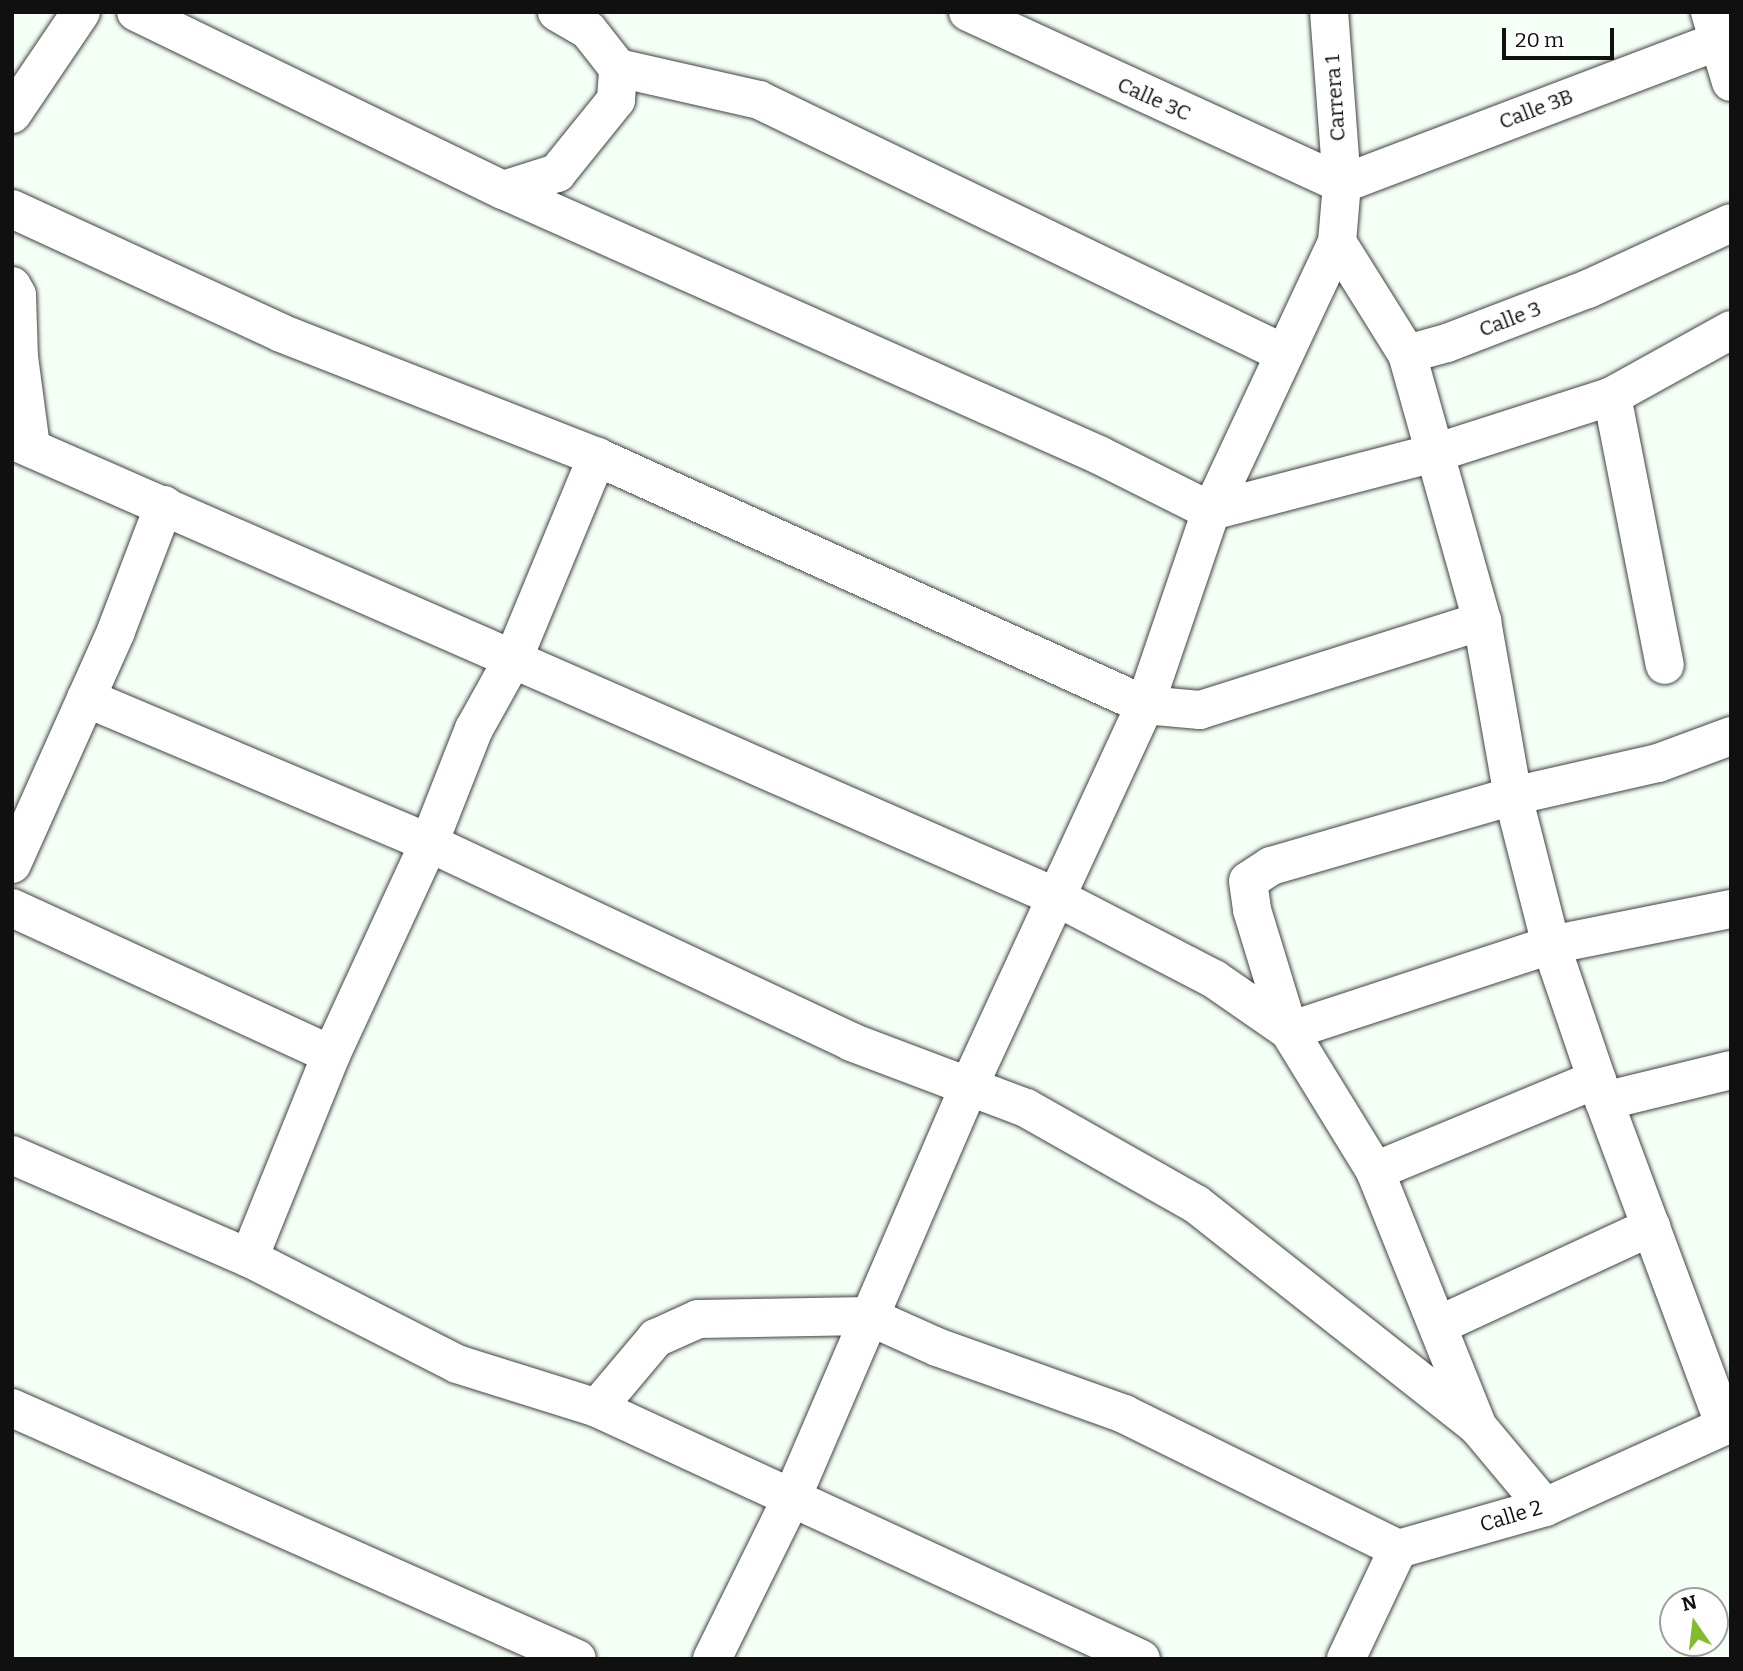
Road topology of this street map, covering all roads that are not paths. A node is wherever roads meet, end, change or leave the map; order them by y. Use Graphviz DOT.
graph roads {
  1 [pos="81,12"];
  2 [pos="136,12"];
  3 [pos="557,12"];
  4 [pos="968,12"];
  5 [pos="1329,12"];
  6 [pos="1720,29"];
  7 [pos="618,68"];
  8 [pos="1731,82"];
  9 [pos="12,114"];
  10 [pos="1342,184"];
  11 [pos="503,190"];
  12 [pos="12,209"];
  13 [pos="1731,223"];
  14 [pos="1337,242"];
  15 [pos="12,286"];
  16 [pos="1372,297"];
  17 [pos="1304,310"];
  18 [pos="1731,330"];
  19 [pos="1283,353"];
  20 [pos="1407,354"];
  21 [pos="1612,396"];
  22 [pos="21,444"];
  23 [pos="1438,452"];
  24 [pos="597,457"];
  25 [pos="163,505"];
  26 [pos="1211,511"];
  27 [pos="1482,621"];
  28 [pos="514,657"];
  29 [pos="1665,665"];
  30 [pos="86,698"];
  31 [pos="1145,705"];
  32 [pos="1731,736"];
  33 [pos="1513,796"];
  34 [pos="429,843"];
  35 [pos="12,864"];
  36 [pos="1054,896"];
  37 [pos="12,908"];
  38 [pos="1731,909"];
  39 [pos="1551,946"];
  40 [pos="1289,1031"];
  41 [pos="331,1055"];
  42 [pos="1731,1070"];
  43 [pos="968,1088"];
  44 [pos="1600,1090"];
  45 [pos="12,1155"];
  46 [pos="1375,1171"];
  47 [pos="1651,1227"];
  48 [pos="249,1258"];
  49 [pos="868,1316"];
  50 [pos="1439,1325"];
  51 [pos="12,1408"];
  52 [pos="597,1408"];
  53 [pos="1728,1424"];
  54 [pos="1478,1427"];
  55 [pos="793,1495"];
  56 [pos="1545,1507"];
  57 [pos="1398,1549"];
  58 [pos="577,1659"];
  59 [pos="712,1659"];
  60 [pos="1142,1659"];
  61 [pos="1346,1659"];
  1 -- 9 [label="street"];
  2 -- 11 [label="street"];
  3 -- 7 [label="street"];
  4 -- 10 [label="street, Calle 3C"];
  5 -- 10 [label="street, Carrera 1"];
  6 -- 8 [label="street"];
  6 -- 10 [label="street, Calle 3B"];
  7 -- 11 [label="street"];
  7 -- 19 [label="street"];
  10 -- 14 [label="street, Carrera 1"];
  11 -- 26 [label="street"];
  12 -- 24 [label="street"];
  13 -- 20 [label="street, Calle 3"];
  14 -- 16 [label="street"];
  14 -- 17 [label="street"];
  15 -- 22 [label="street"];
  16 -- 17 [label="street"];
  16 -- 20 [label="street"];
  17 -- 19 [label="street"];
  18 -- 21 [label="street"];
  19 -- 26 [label="street"];
  20 -- 23 [label="street"];
  21 -- 23 [label="street"];
  21 -- 29 [label="street"];
  22 -- 25 [label="street"];
  23 -- 26 [label="street"];
  23 -- 27 [label="street"];
  24 -- 28 [label="street"];
  24 -- 31 [label="street"];
  25 -- 28 [label="street"];
  25 -- 30 [label="street"];
  26 -- 31 [label="street"];
  27 -- 31 [label="street"];
  27 -- 33 [label="street"];
  28 -- 34 [label="street"];
  28 -- 36 [label="street"];
  30 -- 34 [label="street"];
  30 -- 35 [label="street"];
  31 -- 36 [label="street"];
  32 -- 33 [label="street"];
  33 -- 39 [label="street"];
  33 -- 40 [label="street"];
  34 -- 41 [label="street"];
  34 -- 43 [label="street"];
  36 -- 40 [label="street"];
  36 -- 43 [label="street"];
  37 -- 41 [label="street"];
  38 -- 39 [label="street"];
  39 -- 40 [label="street"];
  39 -- 44 [label="street"];
  40 -- 46 [label="street"];
  41 -- 48 [label="street"];
  42 -- 44 [label="street"];
  43 -- 49 [label="street"];
  43 -- 54 [label="street"];
  44 -- 46 [label="street"];
  44 -- 47 [label="street"];
  45 -- 48 [label="street"];
  46 -- 50 [label="street"];
  47 -- 50 [label="street"];
  47 -- 53 [label="street"];
  48 -- 52 [label="street"];
  49 -- 52 [label="street"];
  49 -- 55 [label="street"];
  49 -- 57 [label="street"];
  50 -- 54 [label="street"];
  51 -- 58 [label="street"];
  52 -- 55 [label="street"];
  53 -- 56 [label="street, Calle 2"];
  54 -- 56 [label="street"];
  55 -- 59 [label="street"];
  55 -- 60 [label="street"];
  56 -- 57 [label="street, Calle 2"];
  57 -- 61 [label="street"];
}
